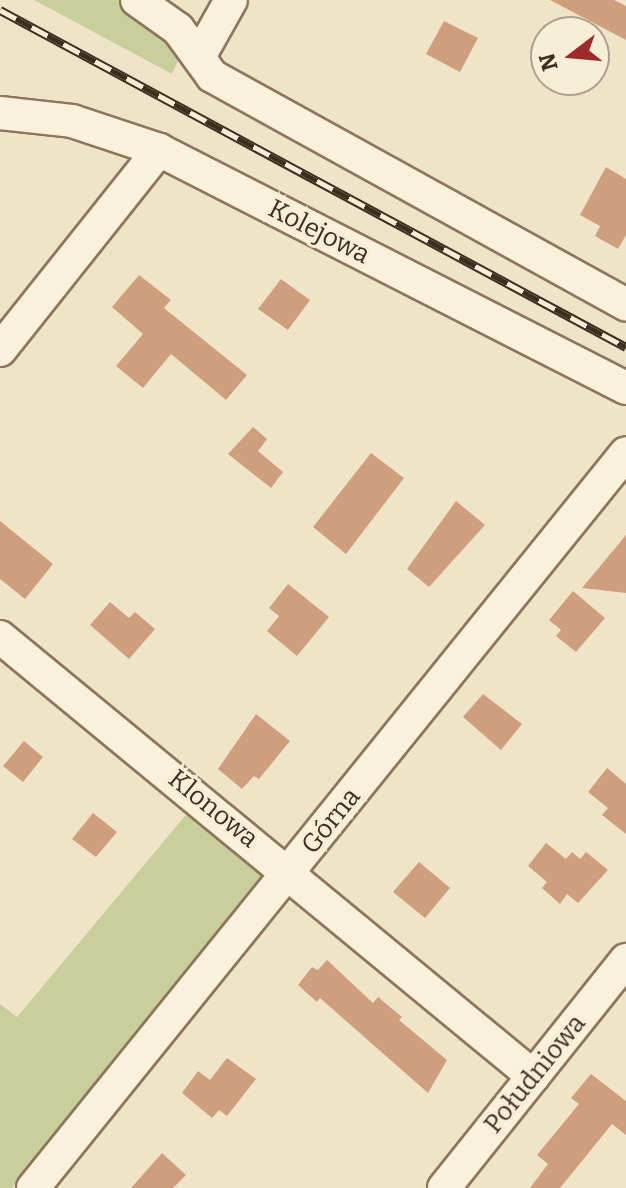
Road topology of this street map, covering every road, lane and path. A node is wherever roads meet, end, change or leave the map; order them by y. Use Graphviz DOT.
graph roads {
  1 [pos="137,0"];
  2 [pos="231,0"];
  3 [pos="199,57"];
  4 [pos="0,113"];
  5 [pos="159,150"];
  6 [pos="626,305"];
  7 [pos="0,350"];
  8 [pos="626,388"];
  9 [pos="626,453"];
  10 [pos="0,637"];
  11 [pos="290,872"];
  12 [pos="626,960"];
  13 [pos="533,1076"];
  14 [pos="33,1188"];
  15 [pos="444,1188"];
  1 -- 3 [label="street"];
  2 -- 3 [label="street"];
  3 -- 6 [label="street"];
  4 -- 5 [label="street, Kolejowa"];
  5 -- 7 [label="street"];
  5 -- 8 [label="street, Kolejowa"];
  9 -- 11 [label="street, Górna"];
  10 -- 11 [label="street, Klonowa"];
  11 -- 13 [label="street, Klonowa"];
  11 -- 14 [label="street, Górna"];
  12 -- 13 [label="street, Południowa"];
  13 -- 15 [label="street, Południowa"];
}
